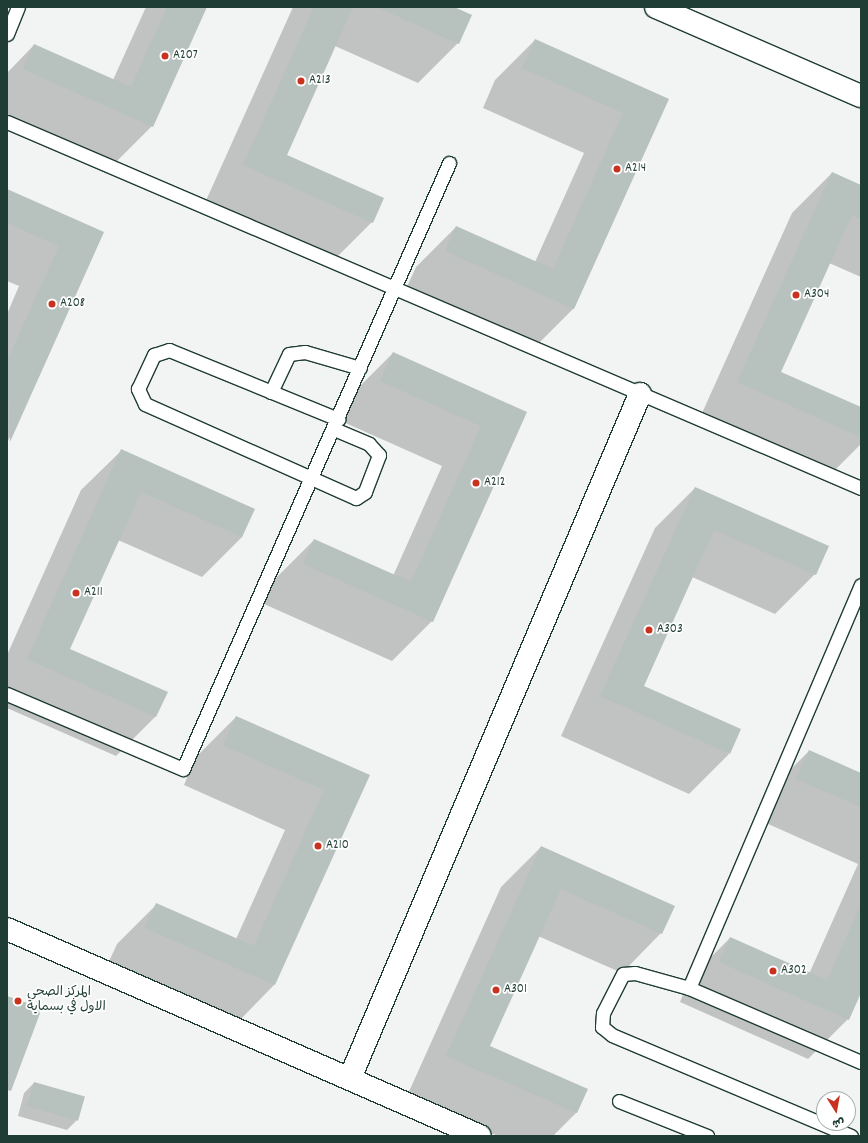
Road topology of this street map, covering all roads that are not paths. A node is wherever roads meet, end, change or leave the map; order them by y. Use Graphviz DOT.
graph roads {
  1 [pos="18,7"];
  2 [pos="656,7"];
  3 [pos="7,34"];
  4 [pos="861,96"];
  5 [pos="7,122"];
  6 [pos="449,163"];
  7 [pos="394,291"];
  8 [pos="360,368"];
  9 [pos="271,392"];
  10 [pos="640,394"];
  11 [pos="336,424"];
  12 [pos="312,477"];
  13 [pos="861,488"];
  14 [pos="861,585"];
  15 [pos="7,694"];
  16 [pos="7,930"];
  17 [pos="689,988"];
  18 [pos="861,1062"];
  19 [pos="350,1078"];
  20 [pos="618,1102"];
  21 [pos="480,1136"];
  22 [pos="707,1136"];
  23 [pos="851,1136"];
  1 -- 3 [label="lane"];
  2 -- 4 [label="street"];
  5 -- 7 [label="lane"];
  6 -- 7 [label="lane"];
  7 -- 8 [label="lane"];
  7 -- 10 [label="lane"];
  8 -- 9 [label="lane"];
  8 -- 11 [label="lane"];
  9 -- 11 [label="lane"];
  9 -- 12 [label="lane"];
  10 -- 13 [label="lane"];
  10 -- 19 [label="street"];
  11 -- 12 [label="lane"];
  11 -- 12 [label="lane"];
  12 -- 15 [label="lane"];
  14 -- 17 [label="lane"];
  16 -- 19 [label="street"];
  17 -- 18 [label="lane"];
  17 -- 23 [label="lane"];
  19 -- 21 [label="street"];
  20 -- 22 [label="lane"];
}
